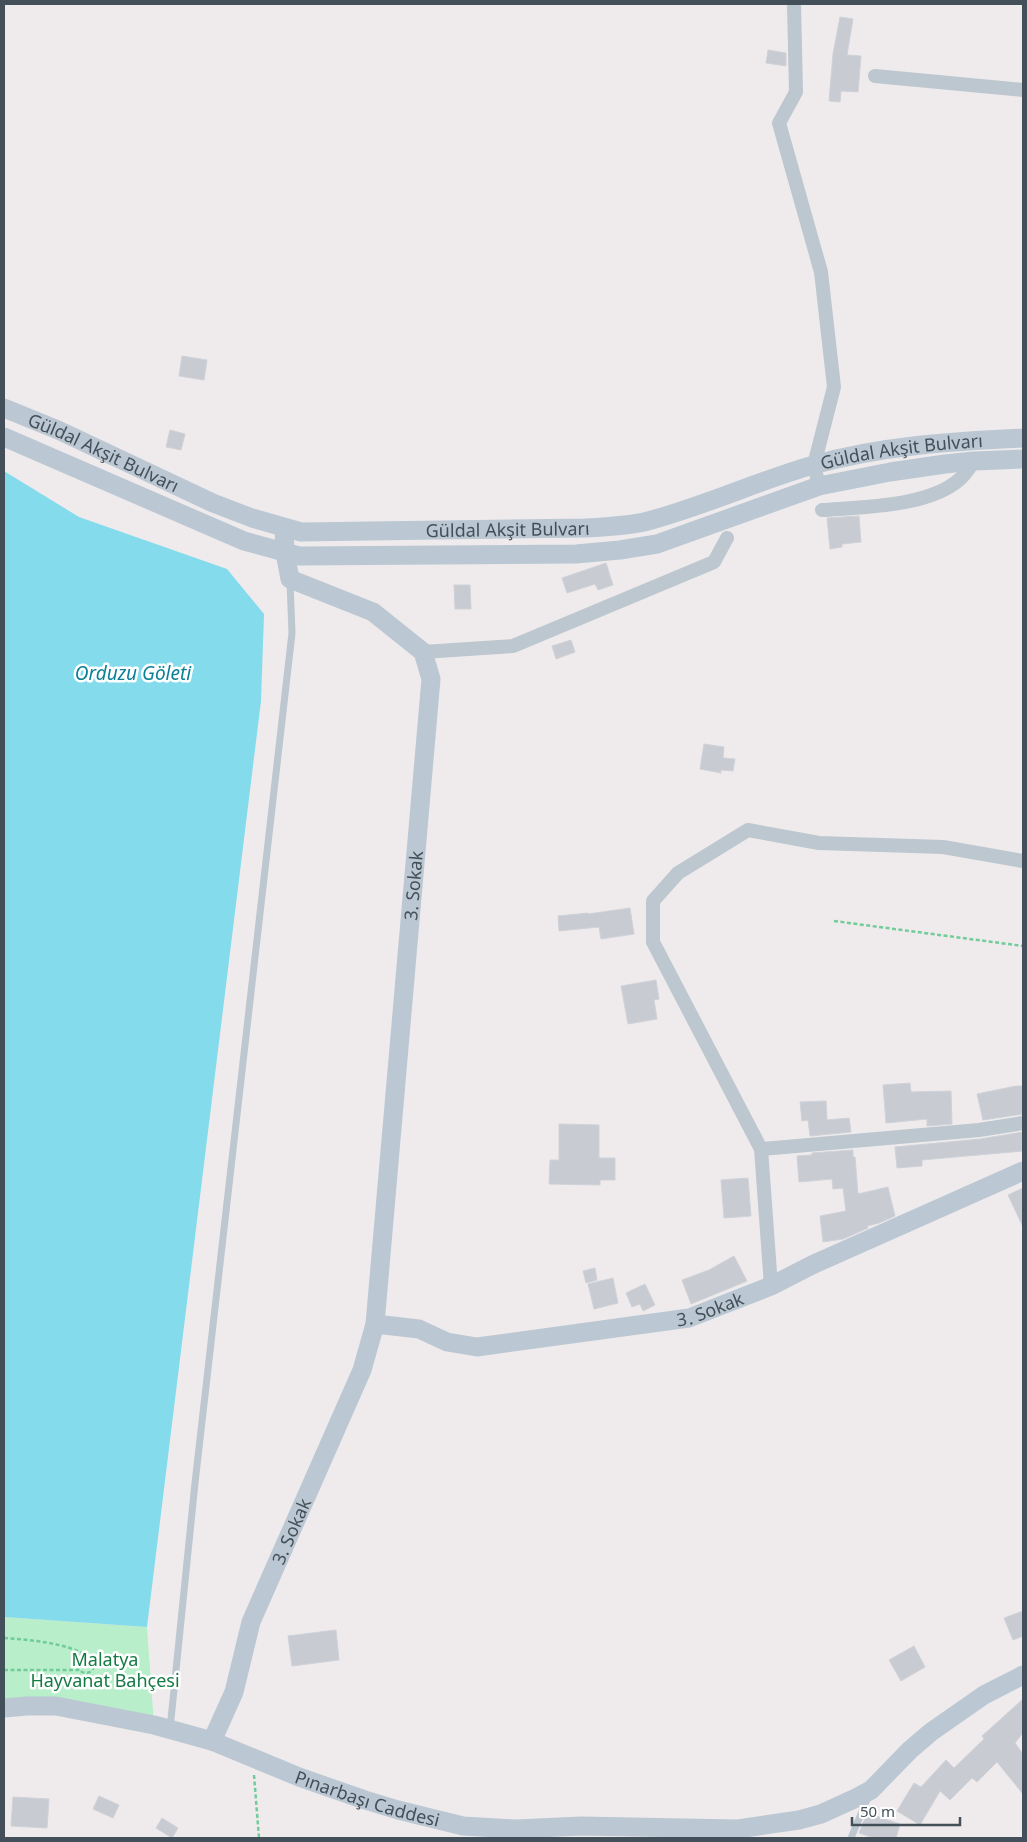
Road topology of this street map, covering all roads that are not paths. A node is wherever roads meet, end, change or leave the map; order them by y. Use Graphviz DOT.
graph roads {
  1 [pos="794,4"];
  2 [pos="875,76"];
  3 [pos="1023,90"];
  4 [pos="4,408"];
  5 [pos="4,437"];
  6 [pos="1023,438"];
  7 [pos="1023,459"];
  8 [pos="974,461"];
  9 [pos="814,465"];
  10 [pos="819,486"];
  11 [pos="822,510"];
  12 [pos="284,528"];
  13 [pos="726,538"];
  14 [pos="285,553"];
  15 [pos="290,579"];
  16 [pos="423,652"];
  17 [pos="1023,861"];
  18 [pos="1023,1123"];
  19 [pos="761,1148"];
  20 [pos="1023,1171"];
  21 [pos="771,1286"];
  22 [pos="375,1324"];
  23 [pos="1023,1675"];
  24 [pos="4,1708"];
  25 [pos="170,1729"];
  26 [pos="212,1741"];
  27 [pos="871,1790"];
  28 [pos="851,1838"];
  1 -- 9 [label="street"];
  2 -- 3 [label="street"];
  4 -- 12 [label="street, Güldal Akşit Bulvarı"];
  5 -- 14 [label="street, Güldal Akşit Bulvarı"];
  6 -- 9 [label="street, Güldal Akşit Bulvarı"];
  7 -- 8 [label="street, Güldal Akşit Bulvarı"];
  8 -- 10 [label="street, Güldal Akşit Bulvarı"];
  8 -- 11 [label="street"];
  9 -- 10 [label="street"];
  9 -- 12 [label="street, Güldal Akşit Bulvarı"];
  10 -- 14 [label="street, Güldal Akşit Bulvarı"];
  12 -- 14 [label="street"];
  13 -- 16 [label="street"];
  14 -- 15 [label="street"];
  15 -- 16 [label="street"];
  15 -- 25 [label="lane"];
  16 -- 22 [label="street, 3. Sokak"];
  17 -- 19 [label="street"];
  18 -- 19 [label="street"];
  19 -- 21 [label="street"];
  20 -- 21 [label="street, 3. Sokak"];
  21 -- 22 [label="street, 3. Sokak"];
  22 -- 26 [label="street, 3. Sokak"];
  23 -- 27 [label="street, Pınarbaşı Caddesi"];
  24 -- 25 [label="street, Pınarbaşı Caddesi"];
  25 -- 26 [label="street, Pınarbaşı Caddesi"];
  26 -- 27 [label="street, Pınarbaşı Caddesi"];
  27 -- 28 [label="lane"];
}
